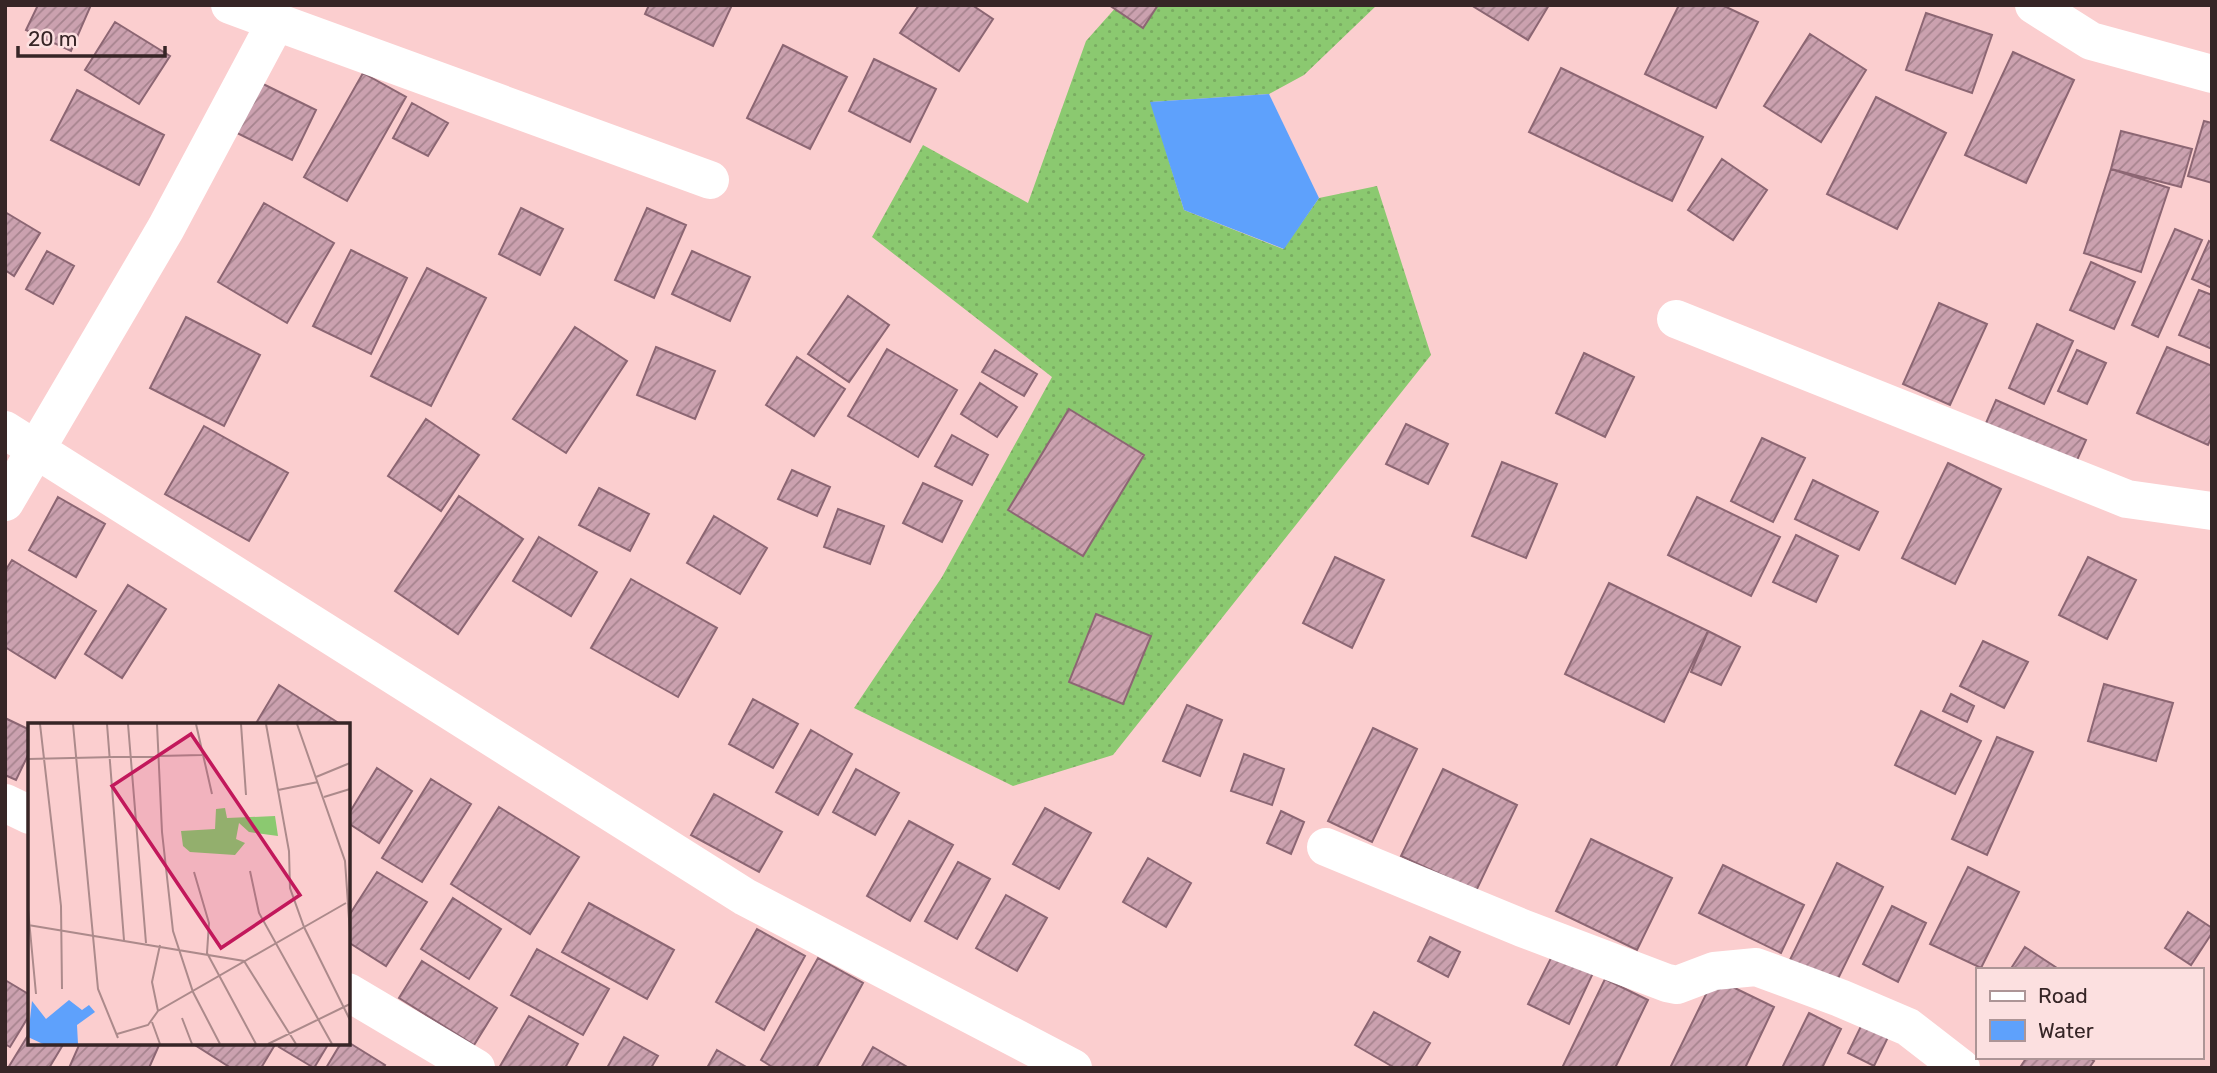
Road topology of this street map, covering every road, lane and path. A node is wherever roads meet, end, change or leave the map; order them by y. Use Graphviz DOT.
graph roads {
  1 [pos="230,5"];
  2 [pos="2034,5"];
  3 [pos="276,22"];
  4 [pos="2212,74"];
  5 [pos="710,180"];
  6 [pos="1676,319"];
  7 [pos="21,439"];
  8 [pos="5,502"];
  9 [pos="2212,511"];
  10 [pos="5,803"];
  11 [pos="28,814"];
  12 [pos="1326,847"];
  13 [pos="350,993"];
  14 [pos="476,1068"];
  15 [pos="1073,1068"];
  16 [pos="1961,1068"];
  1 -- 3 [label="street"];
  2 -- 4 [label="street"];
  3 -- 5 [label="street"];
  3 -- 7 [label="street"];
  6 -- 9 [label="street"];
  7 -- 8 [label="street"];
  7 -- 15 [label="street"];
  10 -- 11 [label="street"];
  12 -- 16 [label="street"];
  13 -- 14 [label="street"];
}
